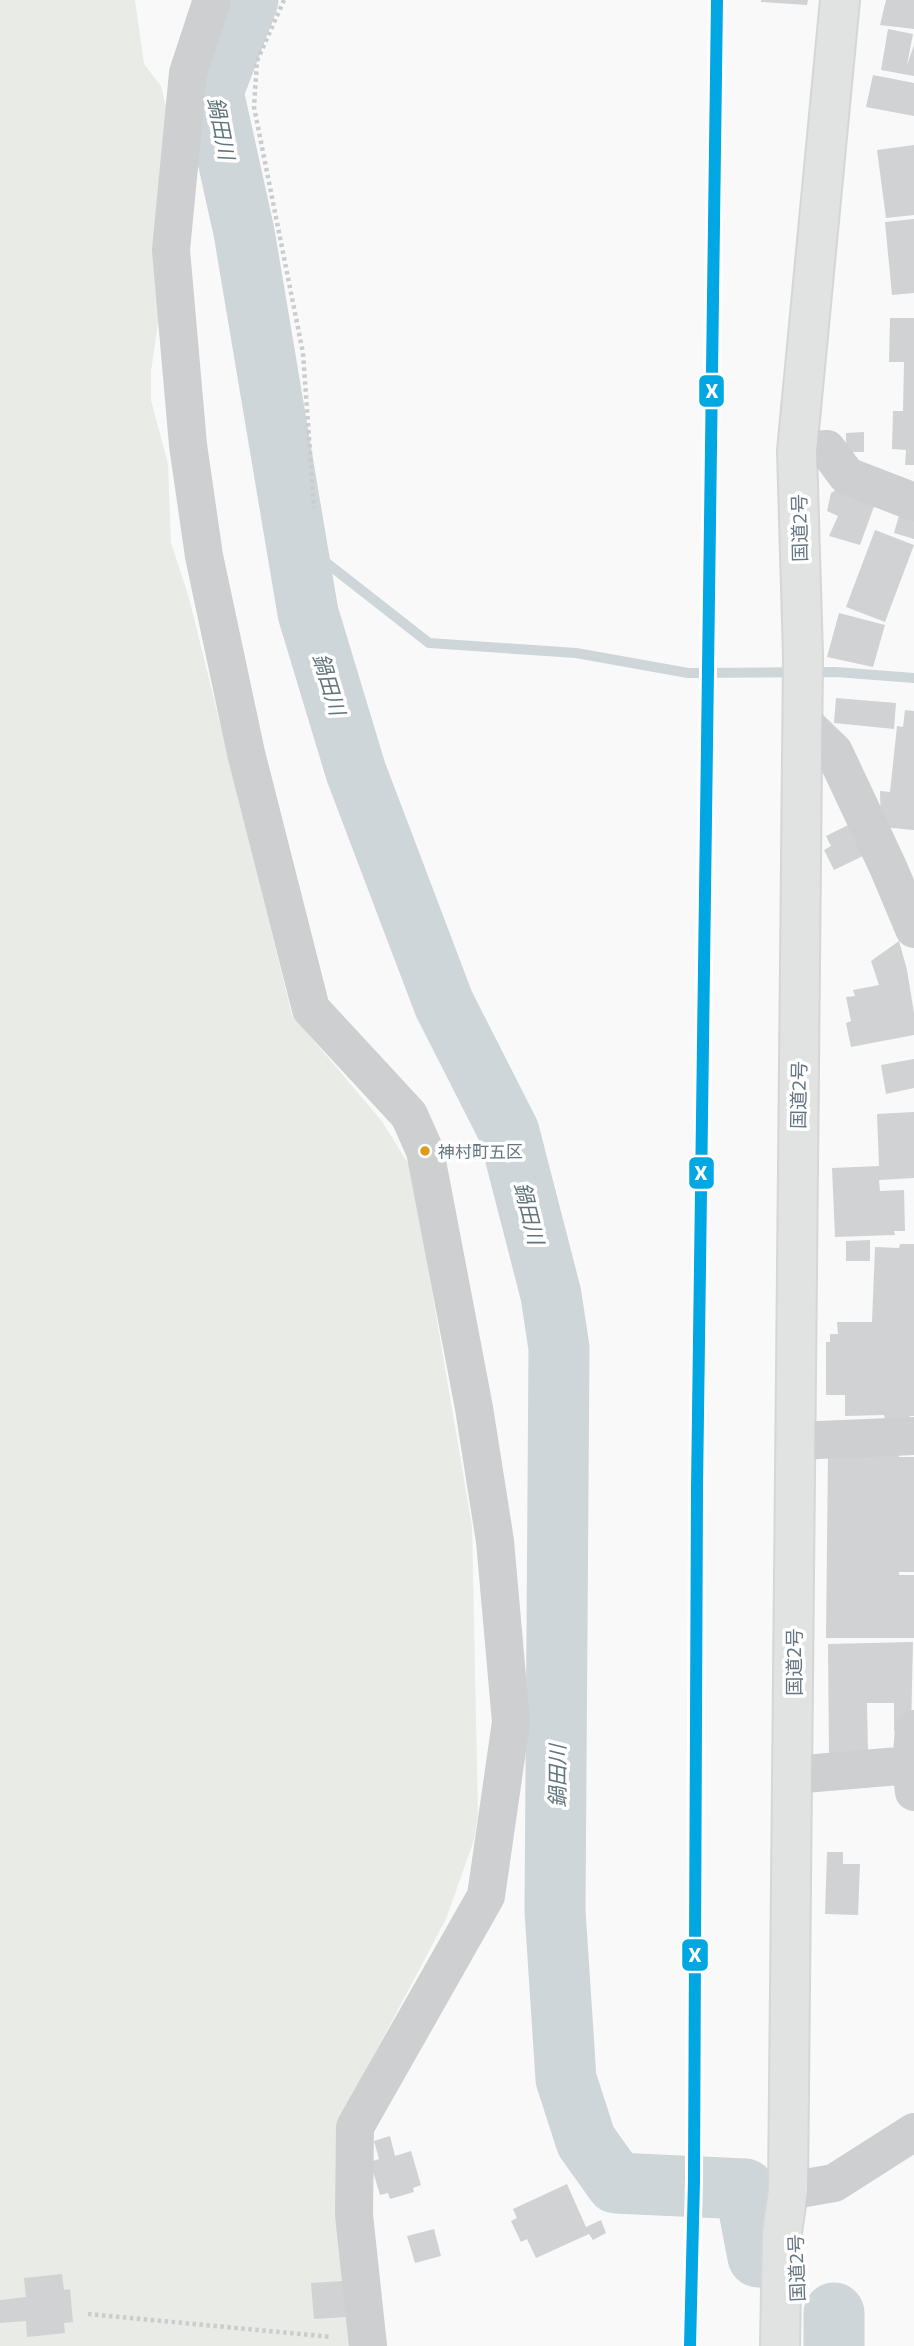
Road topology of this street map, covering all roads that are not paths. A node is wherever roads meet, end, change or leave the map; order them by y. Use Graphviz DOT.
graph roads {
  1 [pos="212,0"];
  2 [pos="840,0"];
  3 [pos="797,451"];
  4 [pos="914,502"];
  5 [pos="802,689"];
  6 [pos="914,929"];
  7 [pos="914,1436"];
  8 [pos="795,1441"];
  9 [pos="913,1762"];
  10 [pos="792,1775"];
  11 [pos="914,2132"];
  12 [pos="788,2191"];
  13 [pos="368,2343"];
  14 [pos="780,2346"];
  15 [pos="798,2346"];
  1 -- 13 [label="street"];
  2 -- 3 [label="highway, 国道2号"];
  3 -- 4 [label="street"];
  3 -- 5 [label="highway, 国道2号"];
  5 -- 6 [label="street"];
  5 -- 8 [label="highway, 国道2号"];
  7 -- 8 [label="street"];
  8 -- 10 [label="highway, 国道2号"];
  9 -- 10 [label="street"];
  10 -- 12 [label="highway, 国道2号"];
  11 -- 12 [label="street"];
  12 -- 14 [label="highway, 国道2号"];
  12 -- 15 [label="highway, 国道2号"];
}
